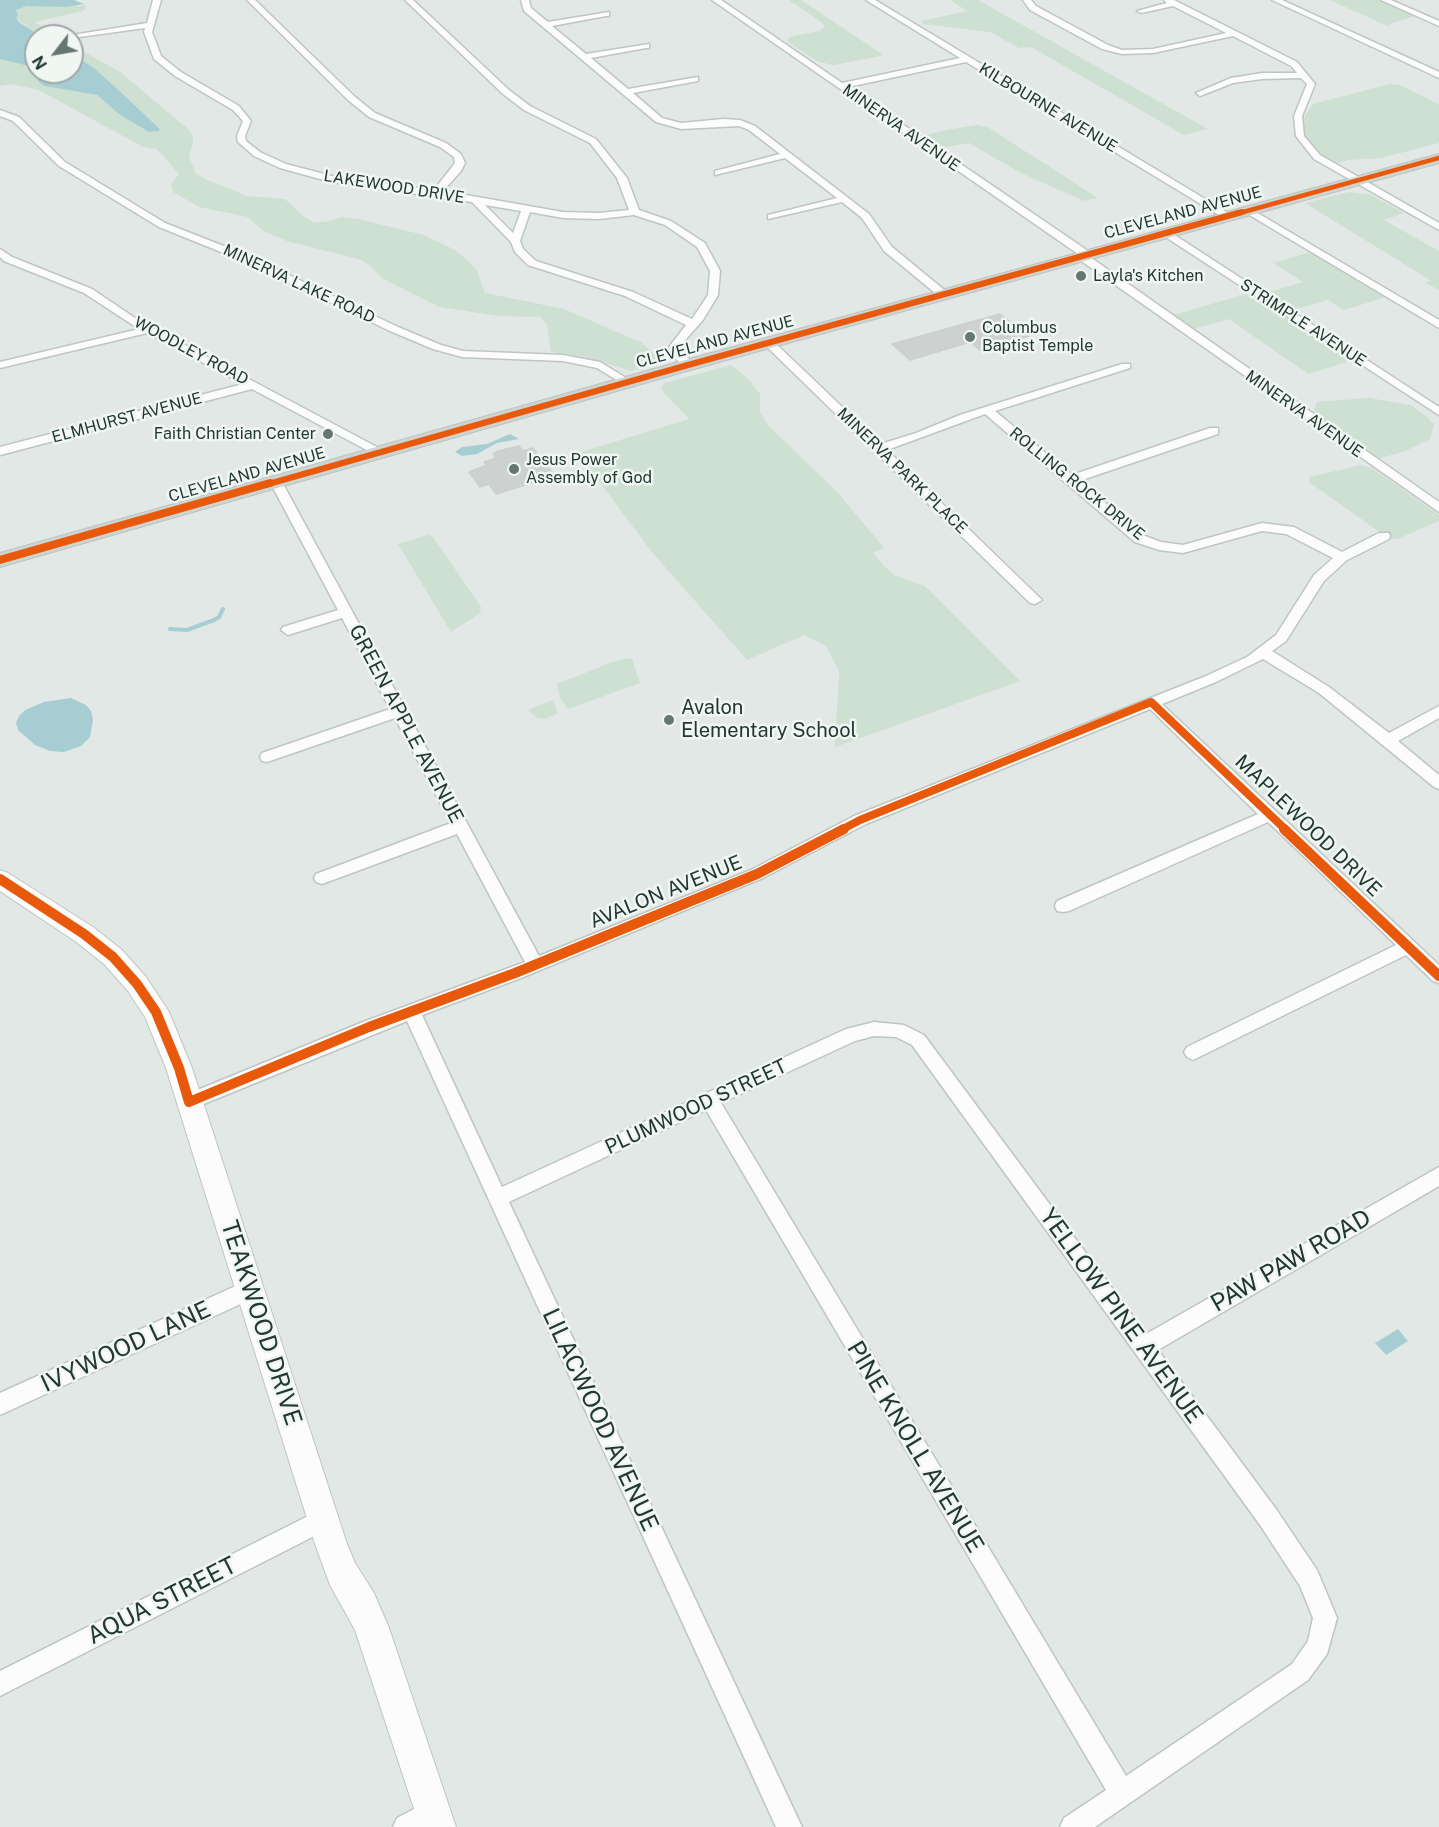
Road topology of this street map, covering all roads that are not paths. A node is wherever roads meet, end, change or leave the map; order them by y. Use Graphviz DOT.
graph roads {
  1 [pos="157,0"];
  2 [pos="251,0"];
  3 [pos="409,0"];
  4 [pos="525,0"];
  5 [pos="716,0"];
  6 [pos="870,0"];
  7 [pos="1027,0"];
  8 [pos="1276,0"];
  9 [pos="1385,0"];
  10 [pos="1171,2"];
  11 [pos="1141,11"];
  12 [pos="606,14"];
  13 [pos="1439,24"];
  14 [pos="149,25"];
  15 [pos="547,25"];
  16 [pos="1235,33"];
  17 [pos="84,34"];
  18 [pos="646,46"];
  19 [pos="585,57"];
  20 [pos="967,59"];
  21 [pos="1305,75"];
  22 [pos="1439,75"];
  23 [pos="695,78"];
  24 [pos="840,86"];
  25 [pos="627,92"];
  26 [pos="1200,93"];
  27 [pos="0,113"];
  28 [pos="787,155"];
  29 [pos="1439,158"];
  30 [pos="717,172"];
  31 [pos="1355,181"];
  32 [pos="436,193"];
  33 [pos="844,199"];
  34 [pos="475,200"];
  35 [pos="526,209"];
  36 [pos="1249,211"];
  37 [pos="635,212"];
  38 [pos="1227,216"];
  39 [pos="771,217"];
  40 [pos="1439,227"];
  41 [pos="1167,234"];
  42 [pos="515,241"];
  43 [pos="0,252"];
  44 [pos="1084,256"];
  45 [pos="944,295"];
  46 [pos="693,324"];
  47 [pos="1439,325"];
  48 [pos="148,330"];
  49 [pos="770,343"];
  50 [pos="688,365"];
  51 [pos="0,366"];
  52 [pos="1126,366"];
  53 [pos="627,382"];
  54 [pos="254,385"];
  55 [pos="987,410"];
  56 [pos="1439,412"];
  57 [pos="1214,431"];
  58 [pos="879,448"];
  59 [pos="0,451"];
  60 [pos="382,453"];
  61 [pos="1070,480"];
  62 [pos="276,482"];
  63 [pos="1439,508"];
  64 [pos="1384,536"];
  65 [pos="1342,557"];
  66 [pos="0,560"];
  67 [pos="1035,600"];
  68 [pos="345,612"];
  69 [pos="288,630"];
  70 [pos="1263,652"];
  71 [pos="1152,702"];
  72 [pos="399,711"];
  73 [pos="1439,711"];
  74 [pos="1387,740"];
  75 [pos="267,757"];
  76 [pos="1439,783"];
  77 [pos="1270,815"];
  78 [pos="461,826"];
  79 [pos="322,878"];
  80 [pos="0,879"];
  81 [pos="1063,906"];
  82 [pos="1408,947"];
  83 [pos="535,965"];
  84 [pos="1439,976"];
  85 [pos="412,1013"];
  86 [pos="898,1030"];
  87 [pos="1193,1052"];
  88 [pos="710,1101"];
  89 [pos="189,1102"];
  90 [pos="1439,1176"];
  91 [pos="498,1198"];
  92 [pos="251,1289"];
  93 [pos="1143,1347"];
  94 [pos="0,1404"];
  95 [pos="324,1519"];
  96 [pos="0,1684"];
  97 [pos="1122,1793"];
  98 [pos="426,1822"];
  99 [pos="789,1827"];
  100 [pos="1073,1827"];
  1 -- 14 [label="street"];
  2 -- 32 [label="street"];
  3 -- 37 [label="street"];
  4 -- 15 [label="street"];
  5 -- 24 [label="street, MINERVA AVENUE"];
  6 -- 20 [label="street, KILBOURNE AVENUE"];
  7 -- 16 [label="street"];
  8 -- 22 [label="street"];
  9 -- 13 [label="street"];
  10 -- 11 [label="street"];
  10 -- 16 [label="street"];
  12 -- 15 [label="street"];
  14 -- 17 [label="street"];
  14 -- 32 [label="street, LAKEWOOD DRIVE"];
  15 -- 19 [label="street"];
  16 -- 21 [label="street"];
  18 -- 19 [label="street"];
  19 -- 25 [label="street"];
  20 -- 24 [label="street"];
  20 -- 38 [label="street, KILBOURNE AVENUE"];
  21 -- 26 [label="street"];
  21 -- 31 [label="street"];
  23 -- 25 [label="street"];
  24 -- 44 [label="street, MINERVA AVENUE"];
  25 -- 28 [label="street"];
  27 -- 53 [label="street, MINERVA LAKE ROAD"];
  28 -- 30 [label="street"];
  28 -- 33 [label="street"];
  29 -- 31 [label="main road, CLEVELAND AVENUE"];
  31 -- 36 [label="main road, CLEVELAND AVENUE"];
  31 -- 40 [label="street"];
  32 -- 34 [label="street, LAKEWOOD DRIVE"];
  33 -- 39 [label="street"];
  33 -- 45 [label="street"];
  34 -- 35 [label="street"];
  34 -- 42 [label="street, LAKEWOOD DRIVE"];
  35 -- 37 [label="street"];
  35 -- 42 [label="street"];
  36 -- 38 [label="main road, CLEVELAND AVENUE"];
  36 -- 47 [label="street"];
  37 -- 46 [label="street"];
  38 -- 41 [label="main road, CLEVELAND AVENUE"];
  41 -- 44 [label="main road, CLEVELAND AVENUE"];
  41 -- 56 [label="street, STRIMPLE AVENUE"];
  42 -- 46 [label="street, LAKEWOOD DRIVE"];
  43 -- 48 [label="street, WOODLEY ROAD"];
  44 -- 45 [label="main road, CLEVELAND AVENUE"];
  44 -- 63 [label="street, MINERVA AVENUE"];
  45 -- 49 [label="main road, CLEVELAND AVENUE"];
  46 -- 50 [label="street"];
  48 -- 51 [label="street"];
  48 -- 54 [label="street, WOODLEY ROAD"];
  49 -- 50 [label="main road, CLEVELAND AVENUE"];
  49 -- 58 [label="street, MINERVA PARK PLACE"];
  50 -- 53 [label="main road, CLEVELAND AVENUE"];
  52 -- 55 [label="street"];
  53 -- 60 [label="main road, CLEVELAND AVENUE"];
  54 -- 59 [label="street, ELMHURST AVENUE"];
  54 -- 60 [label="street, WOODLEY ROAD"];
  55 -- 58 [label="street"];
  55 -- 61 [label="street, ROLLING ROCK DRIVE"];
  57 -- 61 [label="street"];
  58 -- 67 [label="street, MINERVA PARK PLACE"];
  60 -- 62 [label="main road, CLEVELAND AVENUE"];
  61 -- 65 [label="street, ROLLING ROCK DRIVE"];
  62 -- 66 [label="main road, CLEVELAND AVENUE"];
  62 -- 68 [label="street, GREEN APPLE AVENUE"];
  64 -- 65 [label="street, AVALON AVENUE"];
  65 -- 70 [label="street, AVALON AVENUE"];
  68 -- 69 [label="street"];
  68 -- 72 [label="street, GREEN APPLE AVENUE"];
  70 -- 71 [label="street, AVALON AVENUE"];
  70 -- 74 [label="street"];
  71 -- 77 [label="street, MAPLEWOOD DRIVE"];
  71 -- 83 [label="street, AVALON AVENUE"];
  72 -- 75 [label="street"];
  72 -- 78 [label="street, GREEN APPLE AVENUE"];
  73 -- 74 [label="street"];
  74 -- 76 [label="street"];
  77 -- 81 [label="street"];
  77 -- 82 [label="street, MAPLEWOOD DRIVE"];
  78 -- 79 [label="street"];
  78 -- 83 [label="street, GREEN APPLE AVENUE"];
  80 -- 89 [label="street, TEAKWOOD DRIVE"];
  82 -- 84 [label="street, MAPLEWOOD DRIVE"];
  82 -- 87 [label="street"];
  83 -- 85 [label="street, AVALON AVENUE"];
  85 -- 89 [label="street, AVALON AVENUE"];
  85 -- 91 [label="street, LILACWOOD AVENUE"];
  86 -- 88 [label="street, PLUMWOOD STREET"];
  86 -- 93 [label="street, YELLOW PINE AVENUE"];
  88 -- 91 [label="street, PLUMWOOD STREET"];
  88 -- 97 [label="street, PINE KNOLL AVENUE"];
  89 -- 92 [label="street, TEAKWOOD DRIVE"];
  90 -- 93 [label="street, PAW PAW ROAD"];
  91 -- 99 [label="street, LILACWOOD AVENUE"];
  92 -- 94 [label="street, IVYWOOD LANE"];
  92 -- 95 [label="street, TEAKWOOD DRIVE"];
  93 -- 97 [label="street, YELLOW PINE AVENUE"];
  95 -- 96 [label="street, AQUA STREET"];
  95 -- 98 [label="street, TEAKWOOD DRIVE"];
  97 -- 100 [label="street"];
}
